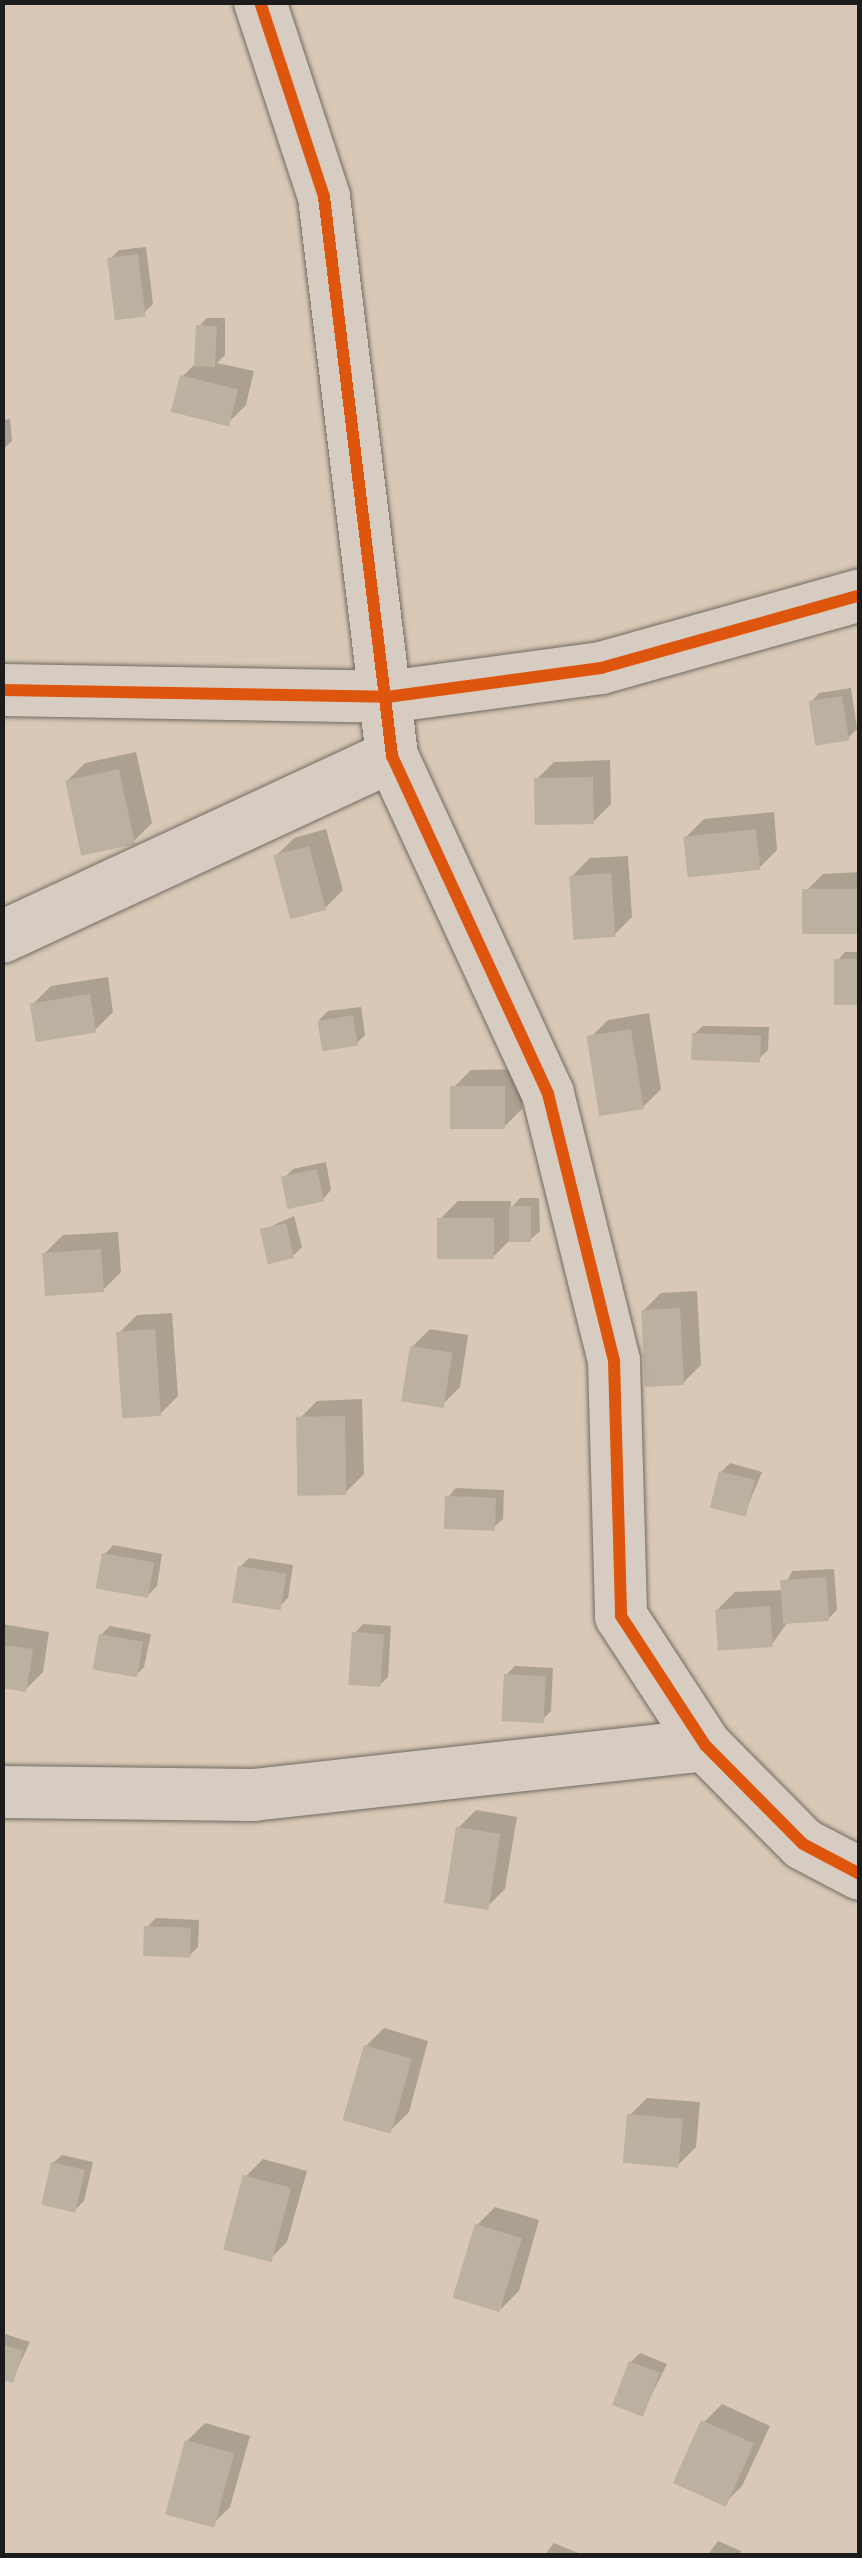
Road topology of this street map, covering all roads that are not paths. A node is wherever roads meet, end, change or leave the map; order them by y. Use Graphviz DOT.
graph roads {
  1 [pos="260,2"];
  2 [pos="860,595"];
  3 [pos="2,690"];
  4 [pos="387,696"];
  5 [pos="392,756"];
  6 [pos="2,937"];
  7 [pos="705,1745"];
  8 [pos="2,1792"];
  9 [pos="860,1874"];
  1 -- 4 [label="street"];
  2 -- 4 [label="street"];
  3 -- 4 [label="street"];
  4 -- 5 [label="street"];
  5 -- 6 [label="street"];
  5 -- 7 [label="street"];
  7 -- 8 [label="street"];
  7 -- 9 [label="street"];
}
